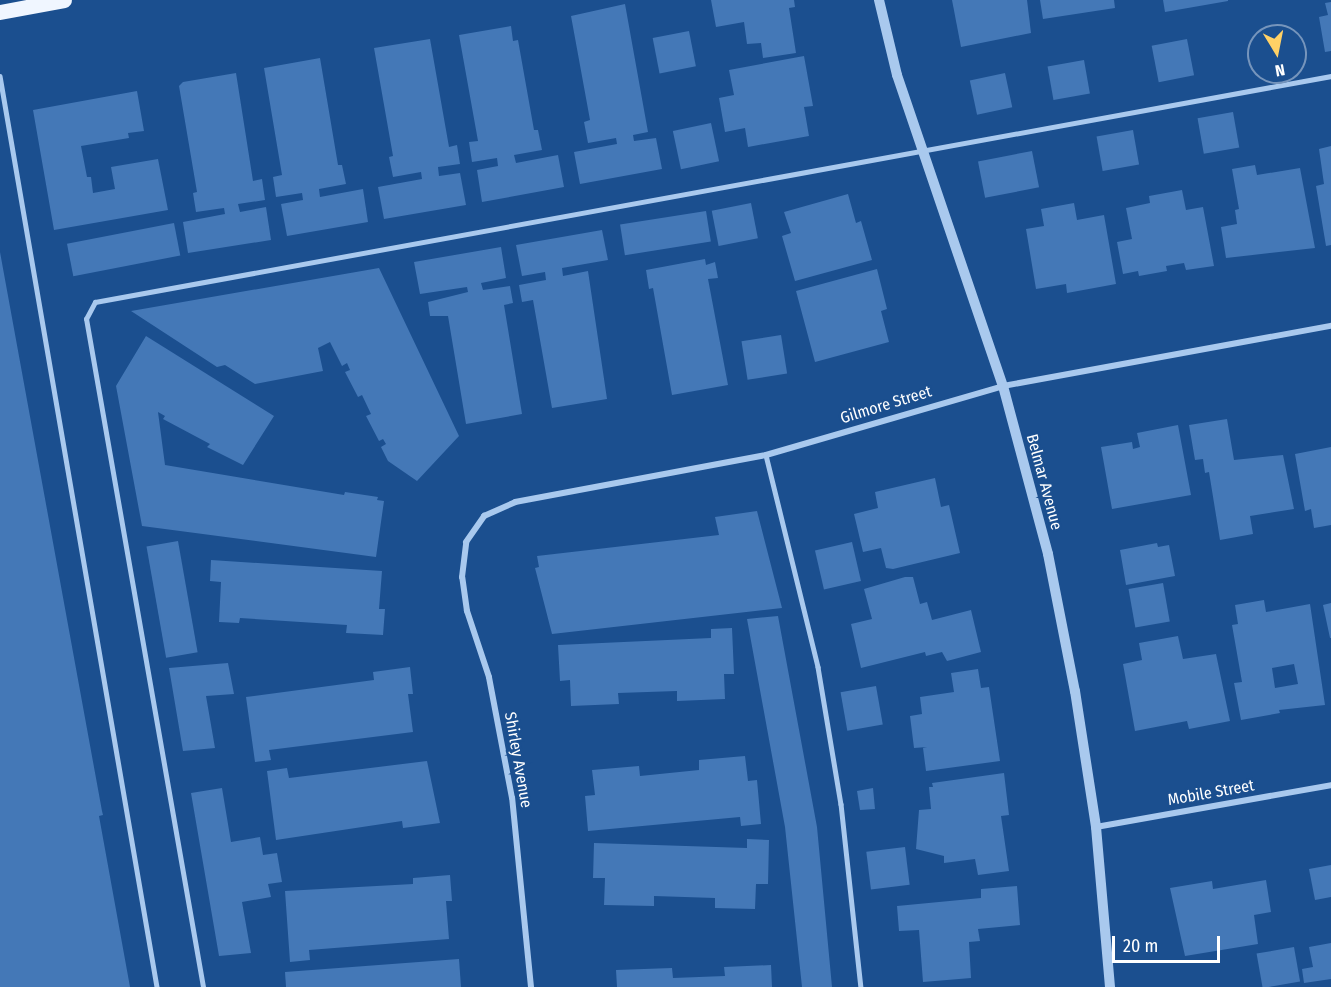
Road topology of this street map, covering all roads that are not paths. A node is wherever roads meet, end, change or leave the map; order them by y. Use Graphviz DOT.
graph roads {
  1 [pos="64,0"];
  2 [pos="879,0"];
  3 [pos="0,12"];
  4 [pos="0,76"];
  5 [pos="1331,76"];
  6 [pos="924,148"];
  7 [pos="1331,326"];
  8 [pos="1003,387"];
  9 [pos="766,455"];
  10 [pos="466,542"];
  11 [pos="1331,785"];
  12 [pos="1096,827"];
  13 [pos="157,987"];
  14 [pos="202,987"];
  15 [pos="531,987"];
  16 [pos="861,987"];
  17 [pos="1110,987"];
  1 -- 3 [label="main road"];
  2 -- 6 [label="street, Belmar Avenue"];
  4 -- 13 [label="lane"];
  5 -- 6 [label="lane"];
  6 -- 8 [label="street, Belmar Avenue"];
  6 -- 14 [label="lane"];
  7 -- 8 [label="street, Gilmore Street"];
  8 -- 9 [label="street, Gilmore Street"];
  8 -- 12 [label="street, Belmar Avenue"];
  9 -- 10 [label="street, Gilmore Street"];
  9 -- 16 [label="lane"];
  10 -- 15 [label="street, Shirley Avenue"];
  11 -- 12 [label="street, Mobile Street"];
  12 -- 17 [label="street, Belmar Avenue"];
}
